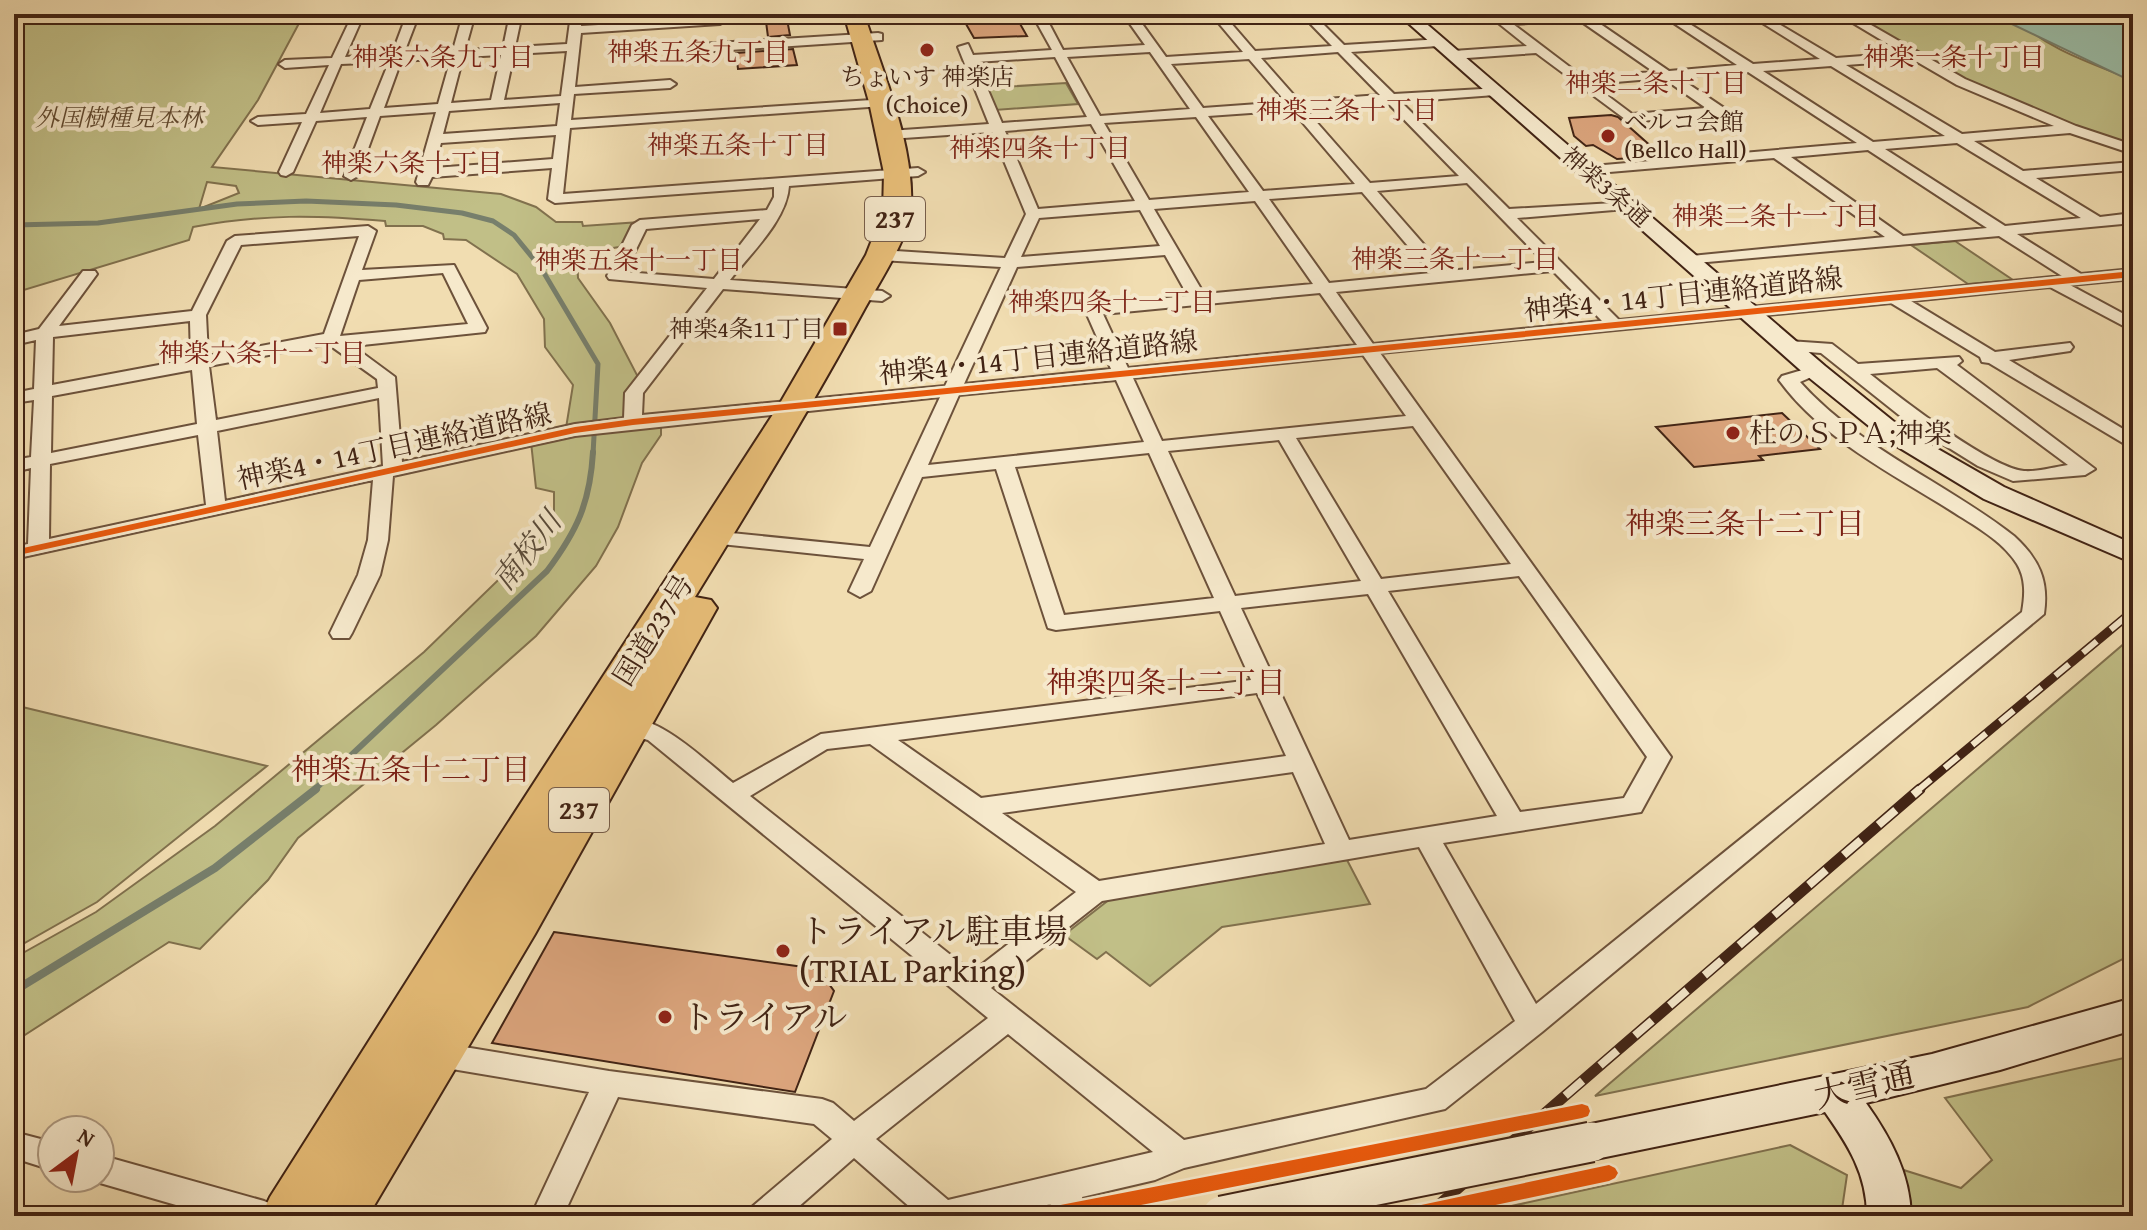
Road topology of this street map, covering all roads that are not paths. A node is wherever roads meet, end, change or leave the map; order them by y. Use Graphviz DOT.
graph roads {
  1 [pos="356,14"];
  2 [pos="413,14"];
  3 [pos="469,14"];
  4 [pos="516,14"];
  5 [pos="577,14"];
  6 [pos="1038,14"];
  7 [pos="1129,14"];
  8 [pos="1217,14"];
  9 [pos="1307,14"];
  10 [pos="1406,14"];
  11 [pos="1618,14"];
  12 [pos="1666,14"];
  13 [pos="1754,14"];
  14 [pos="1844,14"];
  15 [pos="1580,15"];
  16 [pos="288,18"];
  17 [pos="1498,18"];
  18 [pos="720,21"];
  19 [pos="669,24"];
  20 [pos="866,26"];
  21 [pos="575,30"];
  22 [pos="573,47"];
  23 [pos="1341,48"];
  24 [pos="1446,48"];
  25 [pos="1538,49"];
  26 [pos="507,51"];
  27 [pos="1057,53"];
  28 [pos="458,54"];
  29 [pos="1158,54"];
  30 [pos="1252,55"];
  31 [pos="1913,56"];
  32 [pos="396,58"];
  33 [pos="335,61"];
  34 [pos="1834,62"];
  35 [pos="285,64"];
  36 [pos="1750,68"];
  37 [pos="1665,74"];
  38 [pos="1580,81"];
  39 [pos="670,84"];
  40 [pos="1495,91"];
  41 [pos="567,95"];
  42 [pos="1389,99"];
  43 [pos="889,101"];
  44 [pos="497,104"];
  45 [pos="1295,105"];
  46 [pos="444,108"];
  47 [pos="375,112"];
  48 [pos="1198,112"];
  49 [pos="309,117"];
  50 [pos="1095,119"];
  51 [pos="258,121"];
  52 [pos="564,127"];
  53 [pos="997,127"];
  54 [pos="2071,129"];
  55 [pos="898,135"];
  56 [pos="1961,138"];
  57 [pos="435,139"];
  58 [pos="1870,146"];
  59 [pos="2133,150"];
  60 [pos="1776,153"];
  61 [pos="559,163"];
  62 [pos="2133,166"];
  63 [pos="1586,170"];
  64 [pos="286,172"];
  65 [pos="908,173"];
  66 [pos="2024,175"];
  67 [pos="351,176"];
  68 [pos="1469,179"];
  69 [pos="782,183"];
  70 [pos="1367,187"];
  71 [pos="1258,196"];
  72 [pos="1626,205"];
  73 [pos="1145,206"];
  74 [pos="772,214"];
  75 [pos="1033,214"];
  76 [pos="1505,214"];
  77 [pos="2133,218"];
  78 [pos="2096,221"];
  79 [pos="2002,230"];
  80 [pos="1899,240"];
  81 [pos="1171,250"];
  82 [pos="893,256"];
  83 [pos="1691,261"];
  84 [pos="1008,263"];
  85 [pos="1555,266"];
  86 [pos="89,274"];
  87 [pos="2133,274"];
  88 [pos="353,276"];
  89 [pos="1443,277"];
  90 [pos="2077,279"];
  91 [pos="2053,282"];
  92 [pos="719,284"];
  93 [pos="1323,288"];
  94 [pos="869,295"];
  95 [pos="1893,297"];
  96 [pos="1199,300"];
  97 [pos="1750,312"];
  98 [pos="198,315"];
  99 [pos="1615,325"];
  100 [pos="2133,326"];
  101 [pos="45,333"];
  102 [pos="14,340"];
  103 [pos="334,340"];
  104 [pos="1789,346"];
  105 [pos="2064,347"];
  106 [pos="1367,349"];
  107 [pos="1991,358"];
  108 [pos="1941,362"];
  109 [pos="200,363"];
  110 [pos="1855,370"];
  111 [pos="1816,371"];
  112 [pos="1122,373"];
  113 [pos="954,389"];
  114 [pos="388,391"];
  115 [pos="43,392"];
  116 [pos="14,398"];
  117 [pos="809,403"];
  118 [pos="1417,420"];
  119 [pos="633,422"];
  120 [pos="207,428"];
  121 [pos="1284,433"];
  122 [pos="2133,443"];
  123 [pos="1156,446"];
  124 [pos="41,461"];
  125 [pos="1003,461"];
  126 [pos="14,466"];
  127 [pos="389,471"];
  128 [pos="914,472"];
  129 [pos="216,509"];
  130 [pos="723,538"];
  131 [pos="38,548"];
  132 [pos="14,553"];
  133 [pos="877,554"];
  134 [pos="2133,554"];
  135 [pos="1524,569"];
  136 [pos="1373,587"];
  137 [pos="860,591"];
  138 [pos="1229,605"];
  139 [pos="341,633"];
  140 [pos="1266,685"];
  141 [pos="613,723"];
  142 [pos="874,735"];
  143 [pos="1302,762"];
  144 [pos="732,795"];
  145 [pos="976,808"];
  146 [pos="1513,822"];
  147 [pos="1427,837"];
  148 [pos="1341,850"];
  149 [pos="1095,892"];
  150 [pos="971,988"];
  151 [pos="2133,1014"];
  152 [pos="1008,1018"];
  153 [pos="1532,1024"];
  154 [pos="414,1050"];
  155 [pos="609,1083"];
  156 [pos="1834,1092"];
  157 [pos="855,1138"];
  158 [pos="14,1145"];
  159 [pos="36,1151"];
  160 [pos="1179,1155"];
  161 [pos="116,1174"];
  162 [pos="1067,1203"];
  163 [pos="264,1216"];
  164 [pos="291,1216"];
  165 [pos="336,1216"];
  166 [pos="547,1216"];
  167 [pos="765,1216"];
  168 [pos="942,1216"];
  169 [pos="1222,1216"];
  170 [pos="1889,1216"];
  1 -- 16 [label="street"];
  1 -- 33 [label="street"];
  2 -- 32 [label="street"];
  3 -- 28 [label="street"];
  4 -- 26 [label="street"];
  5 -- 21 [label="street"];
  6 -- 27 [label="street"];
  7 -- 29 [label="street"];
  8 -- 30 [label="street"];
  9 -- 23 [label="street"];
  10 -- 24 [label="street, 神楽3条通"];
  11 -- 15 [label="street"];
  12 -- 36 [label="street"];
  13 -- 34 [label="street"];
  14 -- 31 [label="street"];
  15 -- 17 [label="street"];
  15 -- 37 [label="street"];
  17 -- 25 [label="street"];
  18 -- 19 [label="street"];
  19 -- 21 [label="street"];
  19 -- 39 [label="street"];
  20 -- 39 [label="street"];
  20 -- 43 [label="highway, 国道237号 / 237"];
  21 -- 22 [label="street"];
  22 -- 26 [label="street"];
  22 -- 41 [label="street"];
  23 -- 24 [label="street"];
  23 -- 30 [label="street"];
  23 -- 42 [label="street"];
  24 -- 25 [label="street"];
  24 -- 40 [label="street, 神楽3条通"];
  25 -- 38 [label="street"];
  26 -- 28 [label="street"];
  26 -- 44 [label="street"];
  27 -- 29 [label="street"];
  27 -- 50 [label="street"];
  27 -- 53 [label="street"];
  28 -- 32 [label="street"];
  28 -- 46 [label="street"];
  29 -- 30 [label="street"];
  29 -- 48 [label="street"];
  30 -- 45 [label="street"];
  31 -- 34 [label="street"];
  31 -- 54 [label="street"];
  32 -- 33 [label="street"];
  32 -- 47 [label="street"];
  33 -- 35 [label="street"];
  33 -- 49 [label="street"];
  34 -- 36 [label="street"];
  34 -- 56 [label="street"];
  36 -- 37 [label="street"];
  36 -- 58 [label="street"];
  37 -- 38 [label="street"];
  37 -- 38 [label="street"];
  39 -- 41 [label="street"];
  39 -- 43 [label="street"];
  39 -- 52 [label="street"];
  40 -- 42 [label="street"];
  40 -- 63 [label="street, 神楽3条通"];
  41 -- 44 [label="street"];
  41 -- 52 [label="street"];
  42 -- 45 [label="street"];
  42 -- 68 [label="street"];
  43 -- 55 [label="highway, 国道237号 / 237"];
  44 -- 46 [label="street"];
  45 -- 48 [label="street"];
  45 -- 70 [label="street"];
  46 -- 47 [label="street"];
  46 -- 57 [label="street"];
  47 -- 49 [label="street"];
  47 -- 67 [label="street"];
  48 -- 50 [label="street"];
  48 -- 71 [label="street"];
  49 -- 51 [label="street"];
  49 -- 64 [label="street"];
  50 -- 53 [label="street"];
  50 -- 73 [label="street"];
  52 -- 57 [label="street"];
  52 -- 61 [label="street"];
  53 -- 55 [label="street"];
  53 -- 75 [label="street"];
  54 -- 56 [label="street"];
  54 -- 59 [label="street"];
  55 -- 65 [label="highway, 国道237号 / 237"];
  56 -- 58 [label="street"];
  56 -- 66 [label="street"];
  57 -- 61 [label="street"];
  58 -- 60 [label="street"];
  58 -- 79 [label="street"];
  60 -- 63 [label="street"];
  60 -- 80 [label="street"];
  61 -- 69 [label="street"];
  62 -- 66 [label="street"];
  63 -- 72 [label="street, 神楽3条通"];
  65 -- 69 [label="street"];
  65 -- 82 [label="highway, 国道237号 / 237"];
  66 -- 78 [label="street"];
  68 -- 70 [label="street"];
  68 -- 76 [label="street"];
  69 -- 74 [label="street"];
  70 -- 71 [label="street"];
  70 -- 89 [label="street"];
  71 -- 73 [label="street"];
  71 -- 93 [label="street"];
  72 -- 76 [label="street"];
  72 -- 83 [label="street, 神楽3条通"];
  73 -- 75 [label="street"];
  73 -- 81 [label="street"];
  74 -- 92 [label="street"];
  74 -- 92 [label="street"];
  75 -- 84 [label="street"];
  76 -- 85 [label="street"];
  77 -- 78 [label="street"];
  78 -- 79 [label="street"];
  79 -- 80 [label="street"];
  79 -- 90 [label="street"];
  80 -- 83 [label="street"];
  81 -- 84 [label="street"];
  81 -- 96 [label="street"];
  82 -- 84 [label="street"];
  82 -- 94 [label="highway, 国道237号 / 237"];
  83 -- 97 [label="street, 神楽3条通"];
  84 -- 113 [label="street"];
  85 -- 89 [label="street"];
  85 -- 99 [label="street"];
  86 -- 101 [label="street"];
  87 -- 90 [label="street, 神楽4・14丁目連絡道路線"];
  88 -- 98 [label="street"];
  88 -- 103 [label="street"];
  88 -- 103 [label="street"];
  89 -- 93 [label="street"];
  90 -- 91 [label="street, 神楽4・14丁目連絡道路線"];
  91 -- 95 [label="street, 神楽4・14丁目連絡道路線"];
  91 -- 100 [label="street"];
  92 -- 94 [label="street"];
  92 -- 119 [label="street"];
  93 -- 96 [label="street"];
  93 -- 106 [label="street"];
  94 -- 117 [label="highway, 国道237号 / 237"];
  95 -- 97 [label="street, 神楽4・14丁目連絡道路線"];
  95 -- 107 [label="street"];
  96 -- 112 [label="street"];
  97 -- 99 [label="street, 神楽4・14丁目連絡道路線"];
  97 -- 104 [label="street, 神楽3条通"];
  98 -- 101 [label="street"];
  98 -- 109 [label="street"];
  99 -- 106 [label="street, 神楽4・14丁目連絡道路線"];
  101 -- 102 [label="street"];
  101 -- 115 [label="street"];
  103 -- 109 [label="street"];
  103 -- 114 [label="street"];
  104 -- 110 [label="street"];
  104 -- 111 [label="street, 神楽3条通"];
  105 -- 107 [label="street"];
  106 -- 112 [label="street, 神楽4・14丁目連絡道路線"];
  106 -- 118 [label="street"];
  107 -- 108 [label="street"];
  107 -- 122 [label="street"];
  108 -- 110 [label="street"];
  108 -- 110 [label="street"];
  109 -- 115 [label="street"];
  109 -- 120 [label="street"];
  111 -- 134 [label="street, 神楽3条通"];
  111 -- 153 [label="street"];
  112 -- 113 [label="street, 神楽4・14丁目連絡道路線"];
  112 -- 123 [label="street"];
  113 -- 117 [label="street, 神楽4・14丁目連絡道路線"];
  113 -- 128 [label="street"];
  114 -- 120 [label="street"];
  114 -- 127 [label="street"];
  115 -- 116 [label="street"];
  115 -- 124 [label="street"];
  117 -- 119 [label="street, 神楽4・14丁目連絡道路線"];
  117 -- 130 [label="highway, 国道237号 / 237"];
  118 -- 121 [label="street"];
  118 -- 135 [label="street"];
  119 -- 127 [label="street, 神楽4・14丁目連絡道路線"];
  120 -- 124 [label="street"];
  120 -- 129 [label="street"];
  121 -- 123 [label="street"];
  121 -- 136 [label="street"];
  123 -- 125 [label="street"];
  123 -- 138 [label="street"];
  124 -- 126 [label="street"];
  124 -- 131 [label="street"];
  125 -- 128 [label="street"];
  125 -- 138 [label="street"];
  127 -- 129 [label="street, 神楽4・14丁目連絡道路線"];
  127 -- 139 [label="street"];
  128 -- 133 [label="street"];
  129 -- 131 [label="street, 神楽4・14丁目連絡道路線"];
  130 -- 133 [label="street"];
  130 -- 141 [label="highway, 国道237号 / 237"];
  131 -- 132 [label="street, 神楽4・14丁目連絡道路線"];
  133 -- 137 [label="street"];
  135 -- 136 [label="street"];
  135 -- 146 [label="street"];
  136 -- 138 [label="street"];
  136 -- 146 [label="street"];
  138 -- 140 [label="street"];
  140 -- 142 [label="street"];
  140 -- 143 [label="street"];
  141 -- 144 [label="street"];
  141 -- 154 [label="highway, 国道237号 / 237"];
  142 -- 144 [label="street"];
  142 -- 145 [label="street"];
  143 -- 145 [label="street"];
  143 -- 148 [label="street"];
  144 -- 150 [label="street"];
  145 -- 149 [label="street"];
  146 -- 147 [label="street"];
  147 -- 148 [label="street"];
  147 -- 153 [label="street"];
  148 -- 149 [label="street"];
  149 -- 150 [label="street"];
  150 -- 152 [label="street"];
  151 -- 156 [label="street, 大雪通"];
  152 -- 157 [label="street"];
  152 -- 160 [label="street"];
  153 -- 160 [label="street"];
  154 -- 155 [label="street"];
  154 -- 164 [label="highway, 国道237号 / 237"];
  154 -- 165 [label="highway, 国道237号 / 237"];
  155 -- 157 [label="street"];
  155 -- 166 [label="street"];
  156 -- 169 [label="street, 大雪通, bridge"];
  156 -- 170 [label="street"];
  157 -- 167 [label="street"];
  157 -- 168 [label="street"];
  158 -- 159 [label="street"];
  160 -- 162 [label="street"];
  161 -- 163 [label="street"];
  162 -- 168 [label="street"];
}
